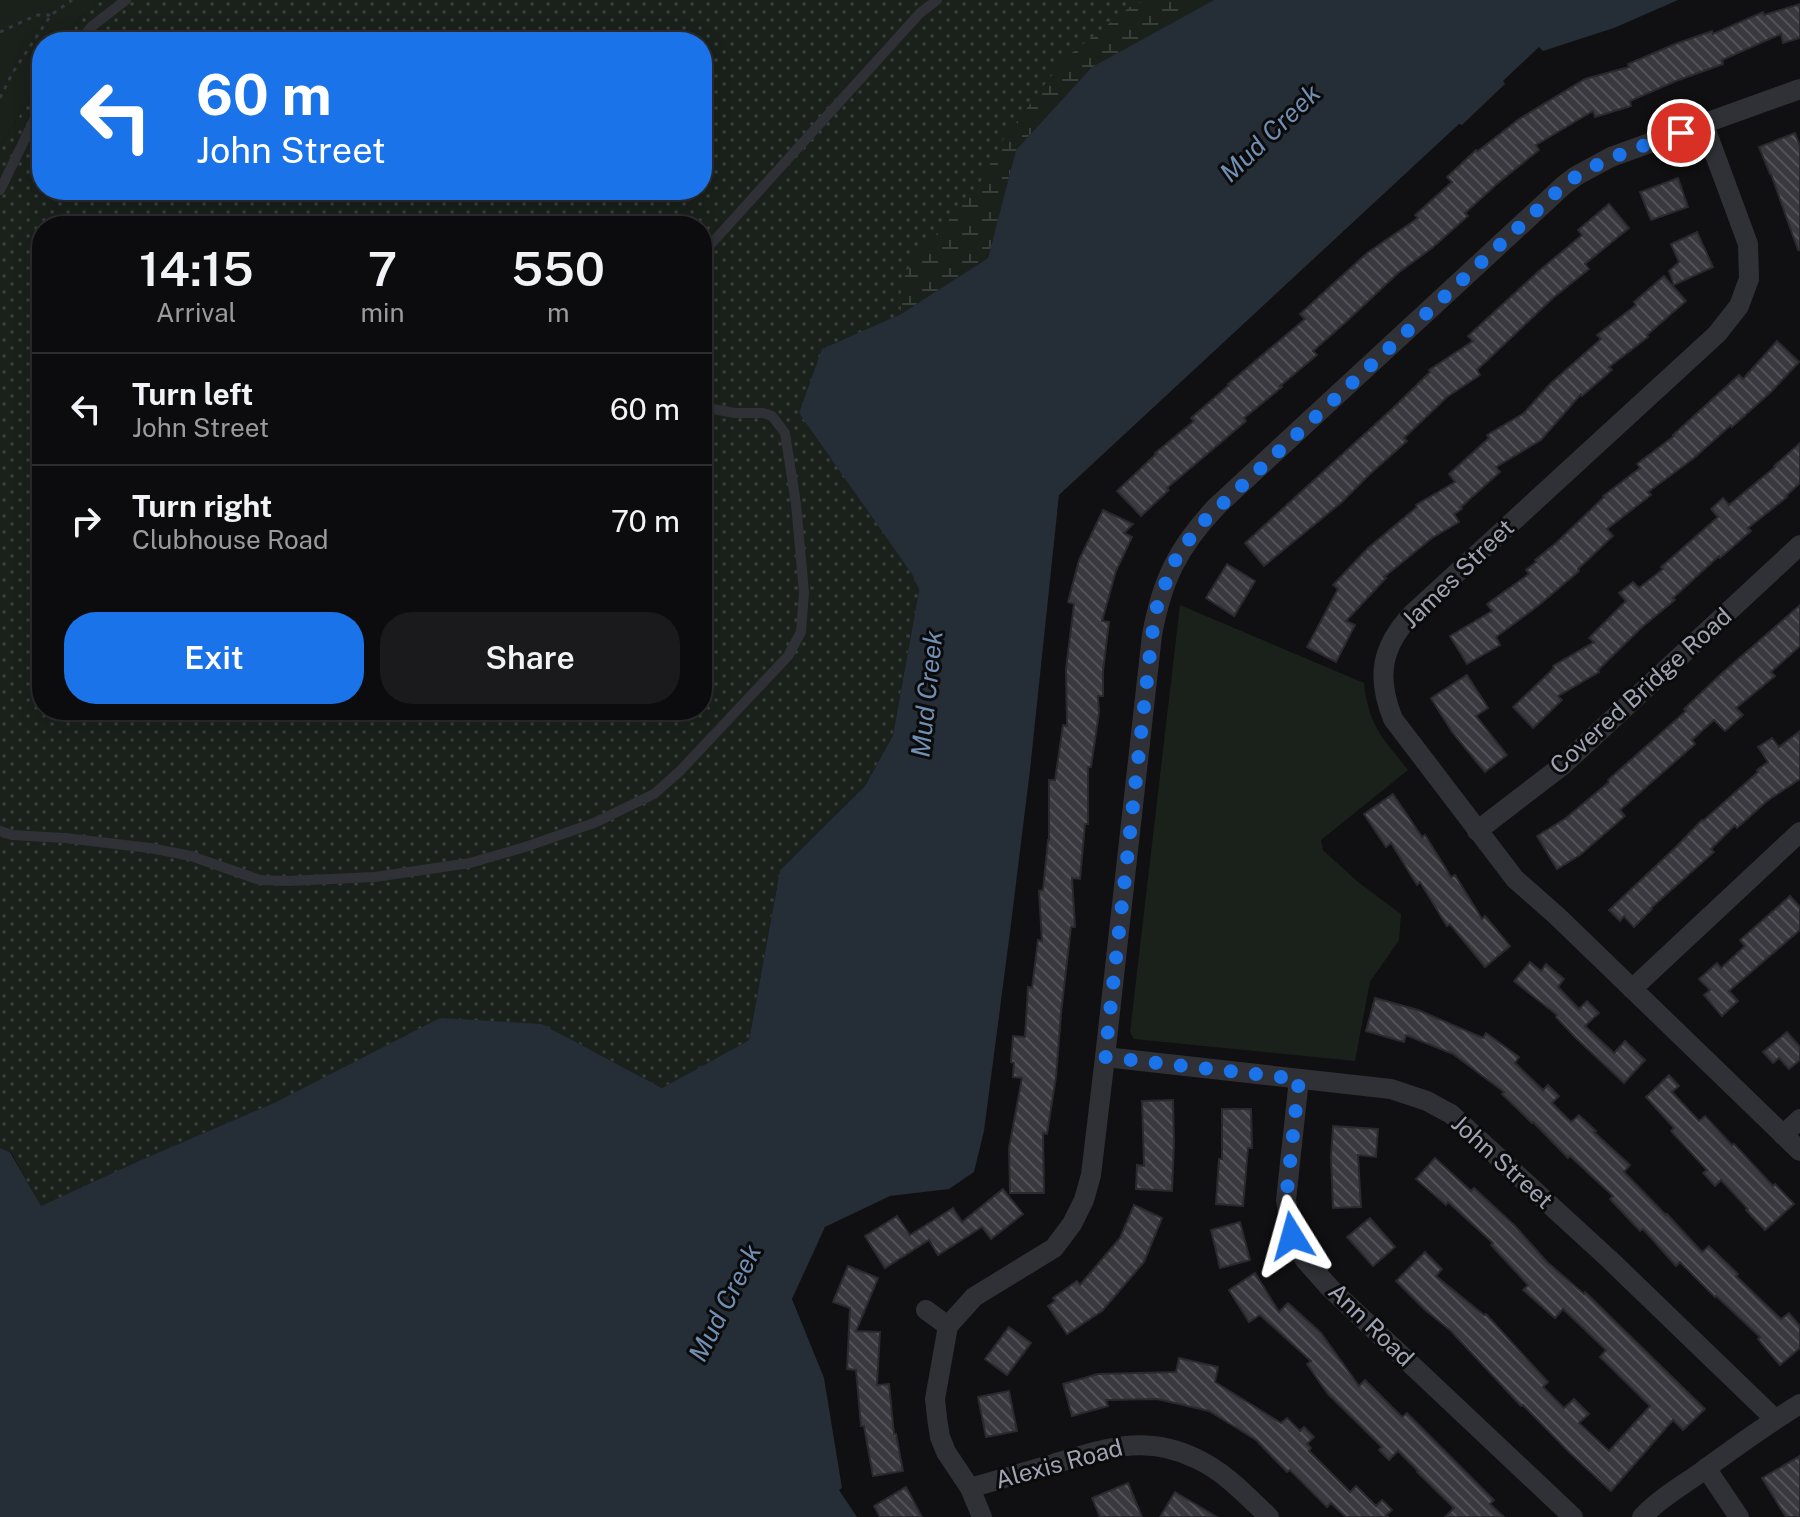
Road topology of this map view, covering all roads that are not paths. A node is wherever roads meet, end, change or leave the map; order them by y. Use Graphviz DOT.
graph roads {
  1 [pos="126,0"];
  2 [pos="937,0"];
  3 [pos="87,32"];
  4 [pos="1800,89"];
  5 [pos="32,124"];
  6 [pos="1704,125"];
  7 [pos="0,190"];
  8 [pos="712,243"];
  9 [pos="712,409"];
  10 [pos="1800,545"];
  11 [pos="0,831"];
  12 [pos="1477,831"];
  13 [pos="1800,832"];
  14 [pos="1632,989"];
  15 [pos="1105,1057"];
  16 [pos="1299,1079"];
  17 [pos="1800,1119"];
  18 [pos="1783,1135"];
  19 [pos="1800,1151"];
  20 [pos="926,1310"];
  21 [pos="948,1326"];
  22 [pos="1800,1404"];
  23 [pos="1775,1419"];
  24 [pos="1706,1468"];
  25 [pos="970,1488"];
  26 [pos="982,1517"];
  27 [pos="1269,1517"];
  28 [pos="1573,1517"];
  29 [pos="1642,1517"];
  30 [pos="1739,1517"];
  1 -- 3 [label="lane"];
  2 -- 8 [label="lane"];
  4 -- 6 [label="street"];
  5 -- 7 [label="lane"];
  6 -- 12 [label="street, James Street"];
  6 -- 15 [label="street"];
  9 -- 11 [label="lane"];
  10 -- 12 [label="street, Covered Bridge Road"];
  12 -- 14 [label="street, James Street"];
  13 -- 14 [label="street"];
  14 -- 18 [label="street, James Street"];
  15 -- 16 [label="street, John Street"];
  15 -- 21 [label="street"];
  16 -- 23 [label="street, John Street"];
  16 -- 28 [label="street, Ann Road"];
  17 -- 18 [label="street"];
  18 -- 19 [label="street, James Street"];
  20 -- 21 [label="street"];
  21 -- 25 [label="street"];
  22 -- 23 [label="street"];
  23 -- 24 [label="street"];
  24 -- 29 [label="street"];
  24 -- 30 [label="street"];
  25 -- 26 [label="street"];
  25 -- 27 [label="street, Alexis Road"];
}
